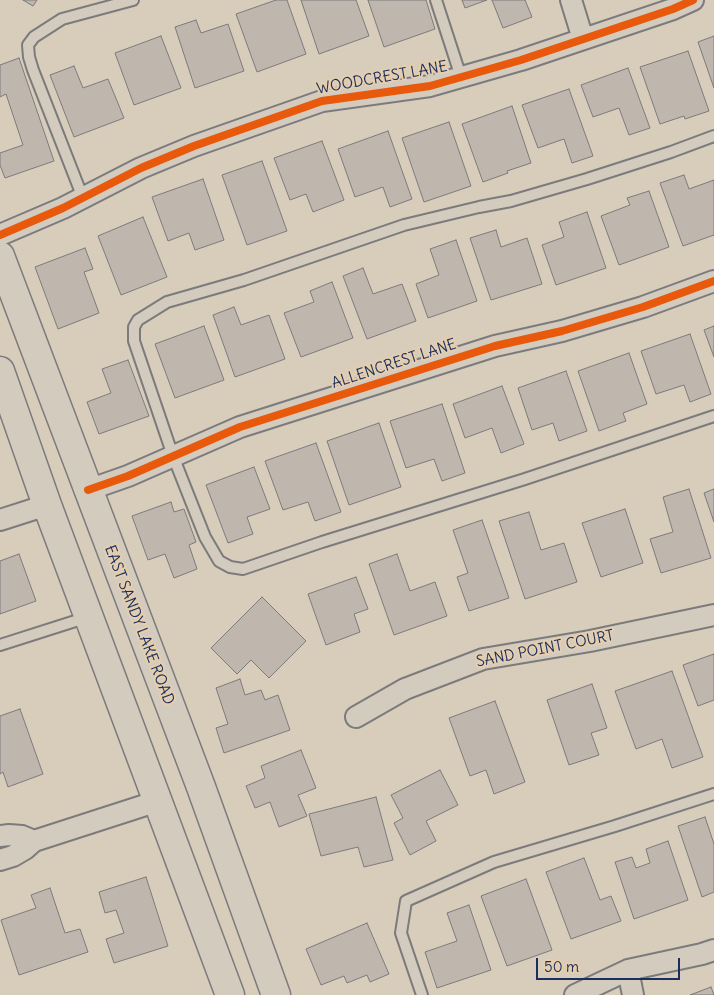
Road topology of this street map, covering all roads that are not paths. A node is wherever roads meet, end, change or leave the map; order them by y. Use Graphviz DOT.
graph roads {
  1 [pos="133,0"];
  2 [pos="436,0"];
  3 [pos="571,0"];
  4 [pos="694,0"];
  5 [pos="583,39"];
  6 [pos="461,77"];
  7 [pos="714,136"];
  8 [pos="83,198"];
  9 [pos="0,235"];
  10 [pos="0,256"];
  11 [pos="714,281"];
  12 [pos="0,372"];
  13 [pos="714,416"];
  14 [pos="173,456"];
  15 [pos="88,490"];
  16 [pos="47,505"];
  17 [pos="0,520"];
  18 [pos="714,615"];
  19 [pos="89,616"];
  20 [pos="0,645"];
  21 [pos="356,717"];
  22 [pos="714,794"];
  23 [pos="158,801"];
  24 [pos="0,836"];
  25 [pos="34,840"];
  26 [pos="0,860"];
  27 [pos="714,950"];
  28 [pos="628,970"];
  29 [pos="230,995"];
  30 [pos="276,995"];
  31 [pos="422,995"];
  32 [pos="575,995"];
  33 [pos="633,995"];
  1 -- 8 [label="lane"];
  2 -- 6 [label="lane"];
  3 -- 5 [label="street"];
  4 -- 5 [label="street, WOODCREST LANE"];
  5 -- 6 [label="street, WOODCREST LANE"];
  6 -- 8 [label="street, WOODCREST LANE"];
  7 -- 14 [label="lane"];
  8 -- 9 [label="street, WOODCREST LANE"];
  10 -- 15 [label="main road, EAST SANDY LAKE ROAD"];
  11 -- 14 [label="street, ALLENCREST LANE"];
  12 -- 16 [label="main road"];
  13 -- 14 [label="lane"];
  14 -- 15 [label="street, ALLENCREST LANE"];
  15 -- 30 [label="main road, EAST SANDY LAKE ROAD"];
  16 -- 17 [label="street"];
  16 -- 19 [label="main road"];
  18 -- 21 [label="street, SAND POINT COURT"];
  19 -- 20 [label="lane"];
  19 -- 23 [label="main road"];
  22 -- 31 [label="lane"];
  23 -- 25 [label="street"];
  23 -- 29 [label="main road"];
  24 -- 25 [label="street"];
  25 -- 26 [label="street"];
  27 -- 28 [label="street"];
  28 -- 32 [label="street"];
  28 -- 33 [label="street"];
}
